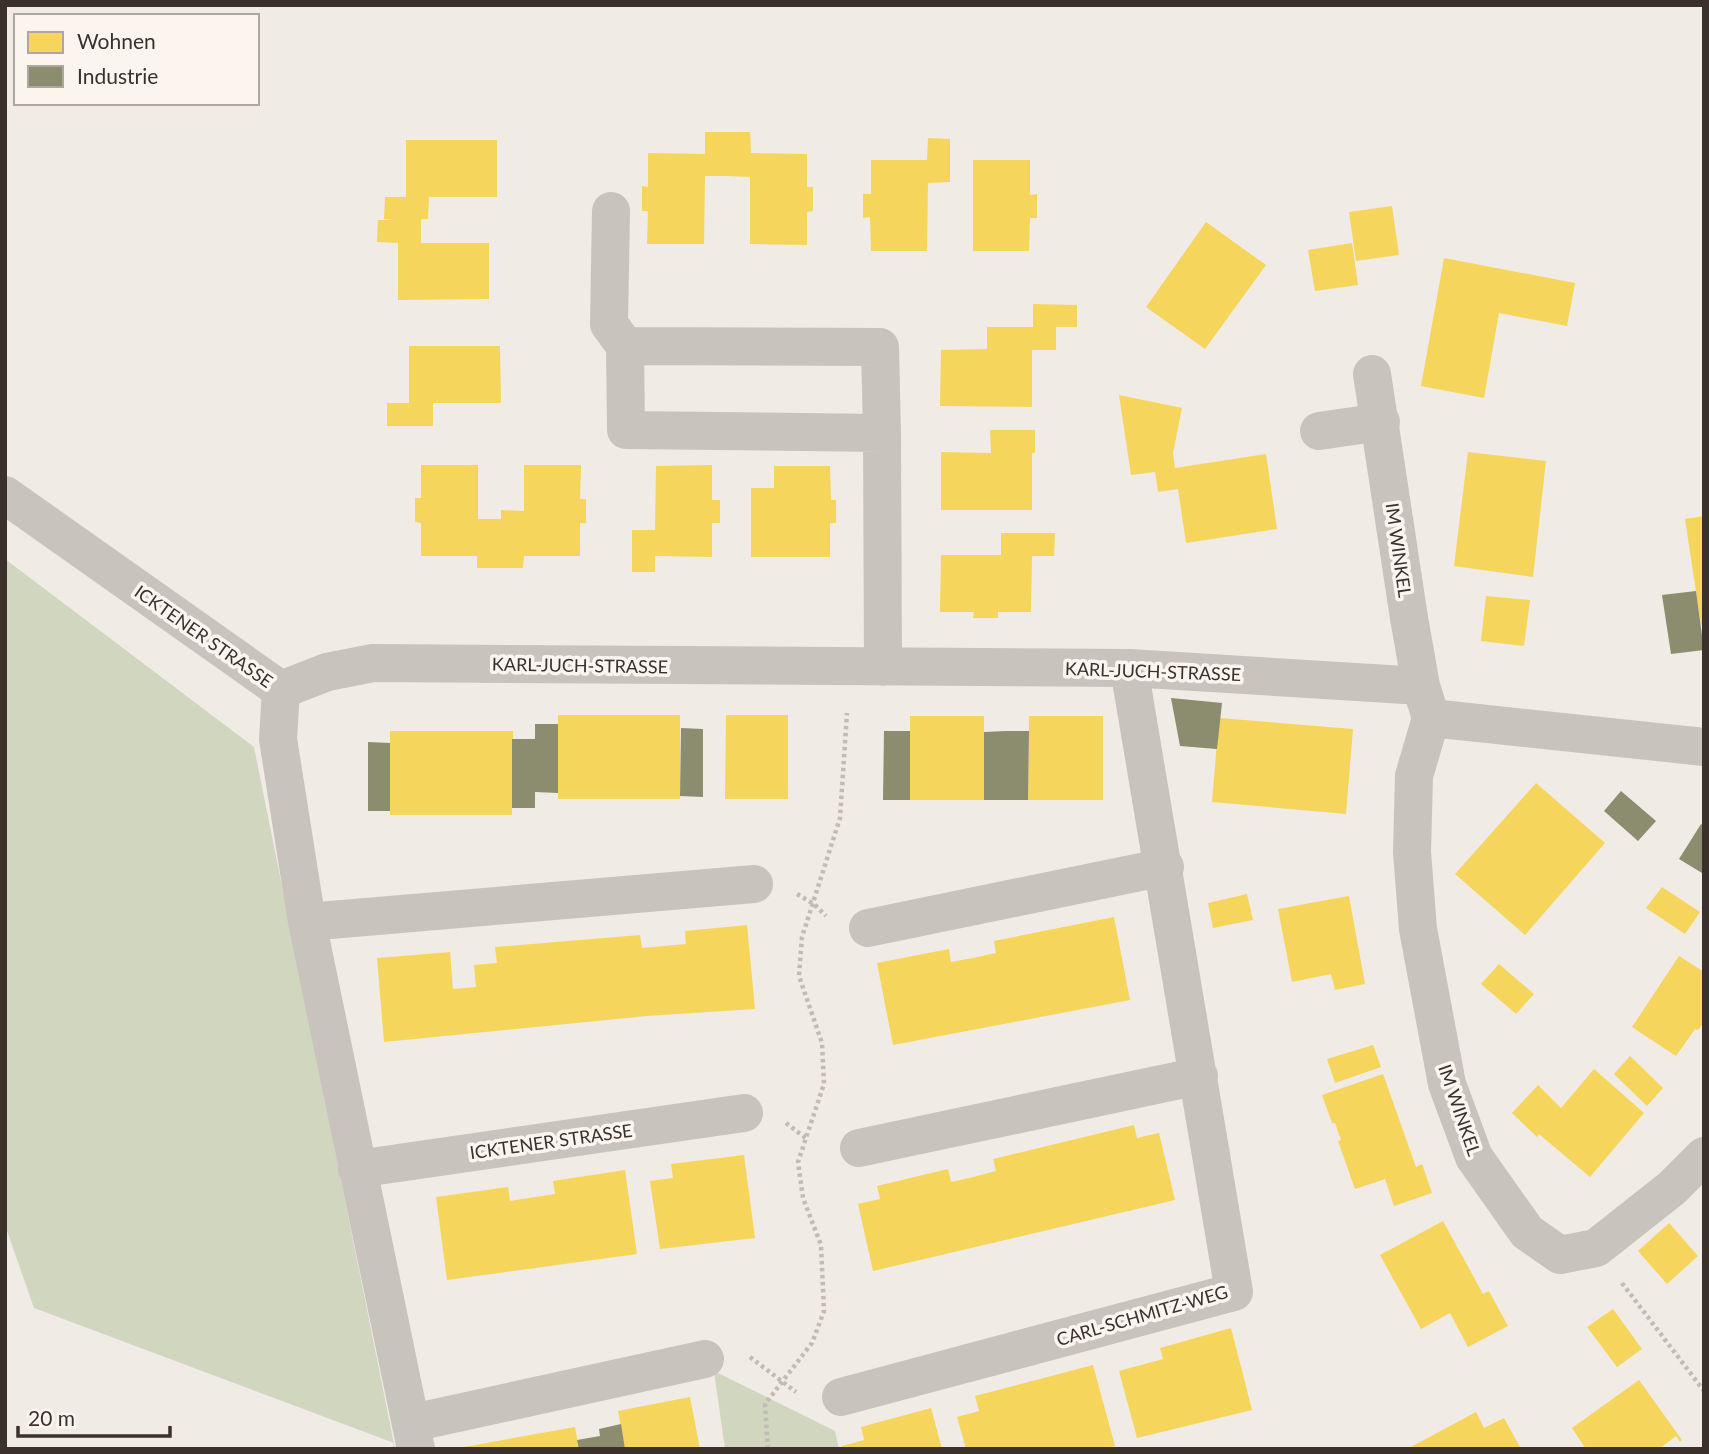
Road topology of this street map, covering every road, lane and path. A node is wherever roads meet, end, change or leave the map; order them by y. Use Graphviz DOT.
graph roads {
  1 [pos="611,211"];
  2 [pos="625,346"];
  3 [pos="1372,374"];
  4 [pos="1381,422"];
  5 [pos="1319,431"];
  6 [pos="882,433"];
  7 [pos="5,495"];
  8 [pos="867,667"];
  9 [pos="1129,668"];
  10 [pos="281,690"];
  11 [pos="1426,702"];
  12 [pos="1704,747"];
  13 [pos="1165,867"];
  14 [pos="754,884"];
  15 [pos="814,904"];
  16 [pos="307,922"];
  17 [pos="868,928"];
  18 [pos="1199,1076"];
  19 [pos="744,1113"];
  20 [pos="806,1138"];
  21 [pos="859,1148"];
  22 [pos="1704,1156"];
  23 [pos="358,1169"];
  24 [pos="1596,1248"];
  25 [pos="705,1359"];
  26 [pos="782,1382"];
  27 [pos="1704,1391"];
  28 [pos="841,1397"];
  29 [pos="414,1436"];
  30 [pos="768,1449"];
  1 -- 2 [label="street"];
  2 -- 6 [label="street"];
  2 -- 6 [label="street"];
  3 -- 4 [label="street, IM WINKEL"];
  4 -- 5 [label="street"];
  4 -- 11 [label="street, IM WINKEL"];
  6 -- 8 [label="street"];
  7 -- 10 [label="street, ICKTENER STRASSE"];
  8 -- 9 [label="street, KARL-JUCH-STRASSE"];
  8 -- 10 [label="street, KARL-JUCH-STRASSE"];
  8 -- 15 [label="path"];
  9 -- 11 [label="street, KARL-JUCH-STRASSE"];
  9 -- 13 [label="street, CARL-SCHMITZ-WEG"];
  10 -- 16 [label="street, ICKTENER STRASSE"];
  11 -- 12 [label="street"];
  11 -- 24 [label="street, IM WINKEL"];
  13 -- 17 [label="street"];
  13 -- 18 [label="street, CARL-SCHMITZ-WEG"];
  14 -- 15 [label="path"];
  14 -- 16 [label="street"];
  15 -- 17 [label="path"];
  15 -- 20 [label="path"];
  16 -- 23 [label="street, ICKTENER STRASSE"];
  18 -- 21 [label="street"];
  18 -- 28 [label="street, CARL-SCHMITZ-WEG"];
  19 -- 20 [label="path"];
  19 -- 23 [label="street, ICKTENER STRASSE"];
  20 -- 21 [label="path"];
  20 -- 26 [label="path"];
  22 -- 24 [label="street, IM WINKEL"];
  23 -- 29 [label="street, ICKTENER STRASSE"];
  24 -- 27 [label="path"];
  25 -- 26 [label="path"];
  25 -- 29 [label="street, ICKTENER STRASSE"];
  26 -- 28 [label="path"];
  26 -- 30 [label="path"];
}
